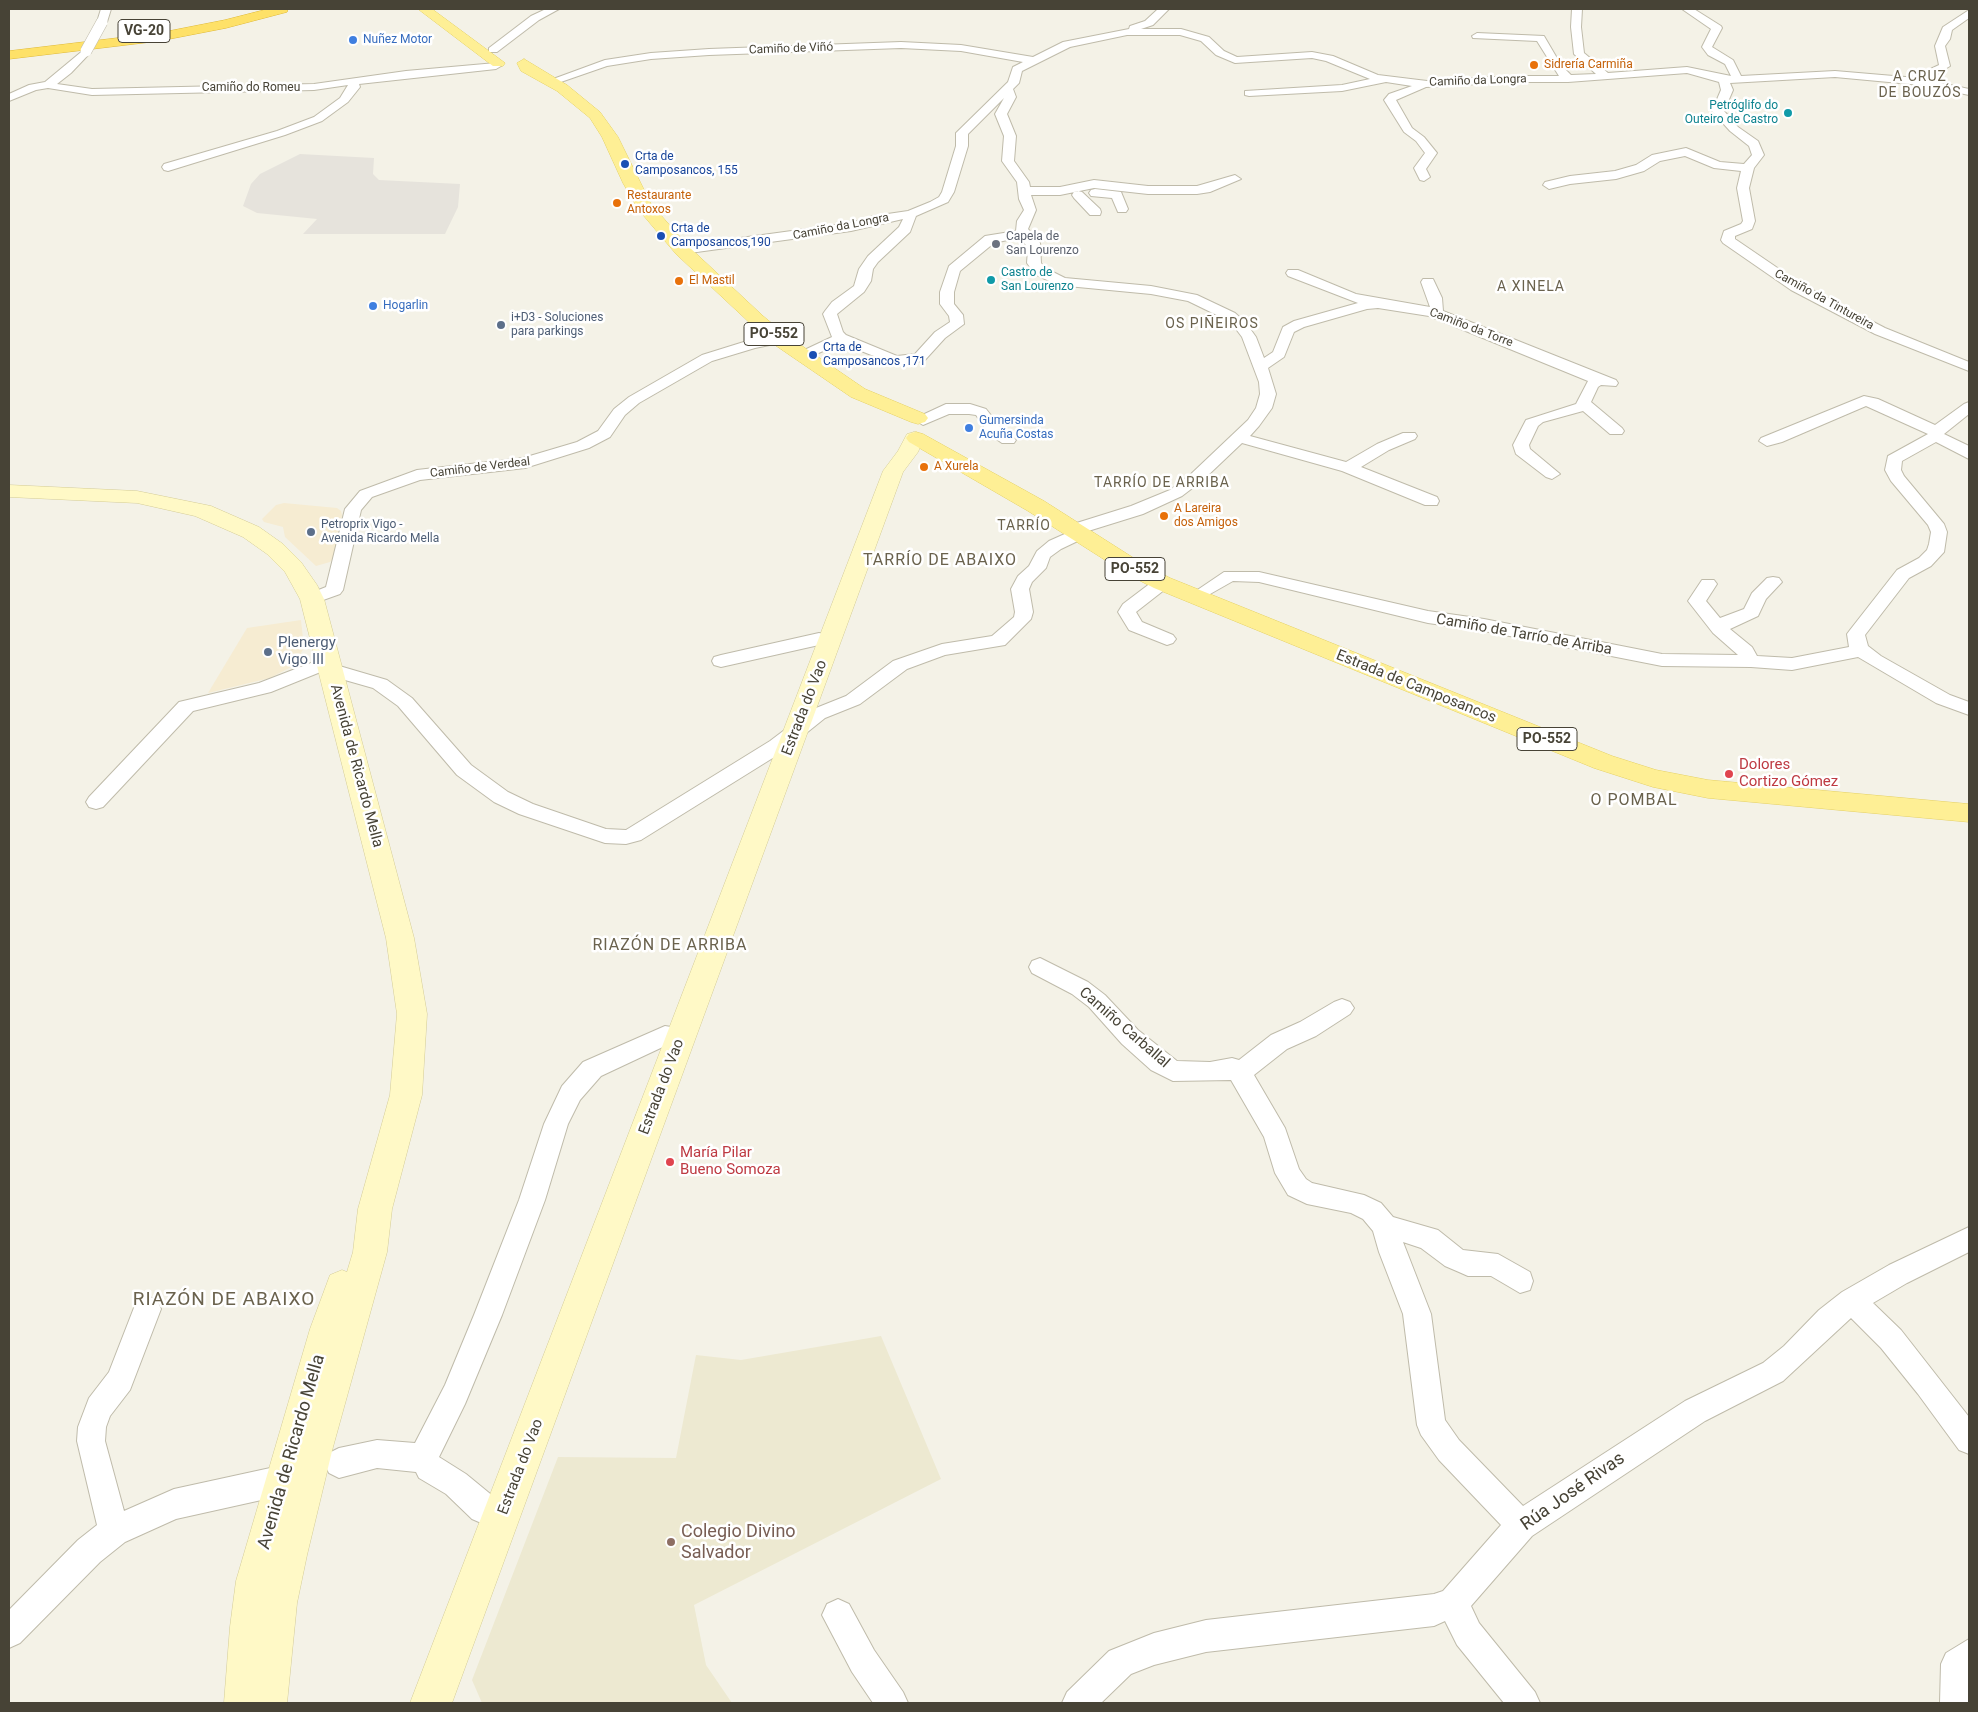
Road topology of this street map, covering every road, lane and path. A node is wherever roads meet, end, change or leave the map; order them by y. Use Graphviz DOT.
graph roads {
  1 [pos="106,9"];
  2 [pos="244,9"];
  3 [pos="280,9"];
  4 [pos="424,9"];
  5 [pos="554,9"];
  6 [pos="1164,9"];
  7 [pos="1578,9"];
  8 [pos="1687,9"];
  9 [pos="1969,13"];
  10 [pos="116,25"];
  11 [pos="82,29"];
  12 [pos="1127,32"];
  13 [pos="1477,36"];
  14 [pos="9,42"];
  15 [pos="9,48"];
  16 [pos="9,55"];
  17 [pos="498,59"];
  18 [pos="1033,60"];
  19 [pos="520,61"];
  20 [pos="1605,76"];
  21 [pos="1384,79"];
  22 [pos="1568,79"];
  23 [pos="1724,80"];
  24 [pos="1738,80"];
  25 [pos="353,82"];
  26 [pos="551,82"];
  27 [pos="1921,82"];
  28 [pos="1427,84"];
  29 [pos="48,85"];
  30 [pos="1007,88"];
  31 [pos="1969,92"];
  32 [pos="1249,93"];
  33 [pos="571,96"];
  34 [pos="9,98"];
  35 [pos="168,167"];
  36 [pos="1748,168"];
  37 [pos="1424,177"];
  38 [pos="1234,179"];
  39 [pos="1548,185"];
  40 [pos="1025,191"];
  41 [pos="1060,191"];
  42 [pos="1078,195"];
  43 [pos="1122,209"];
  44 [pos="1094,212"];
  45 [pos="911,214"];
  46 [pos="1022,233"];
  47 [pos="669,251"];
  48 [pos="1293,273"];
  49 [pos="1428,282"];
  50 [pos="1378,304"];
  51 [pos="1435,313"];
  52 [pos="841,338"];
  53 [pos="779,339"];
  54 [pos="803,356"];
  55 [pos="1969,367"];
  56 [pos="1259,368"];
  57 [pos="858,392"];
  58 [pos="1584,404"];
  59 [pos="1969,407"];
  60 [pos="1616,431"];
  61 [pos="1936,434"];
  62 [pos="910,436"];
  63 [pos="1409,436"];
  64 [pos="1240,438"];
  65 [pos="1008,440"];
  66 [pos="1767,441"];
  67 [pos="1969,454"];
  68 [pos="1348,468"];
  69 [pos="1552,474"];
  70 [pos="9,491"];
  71 [pos="1432,501"];
  72 [pos="1036,506"];
  73 [pos="1075,532"];
  74 [pos="1773,582"];
  75 [pos="1162,583"];
  76 [pos="1708,584"];
  77 [pos="1196,597"];
  78 [pos="312,599"];
  79 [pos="1719,628"];
  80 [pos="1167,639"];
  81 [pos="831,641"];
  82 [pos="1861,650"];
  83 [pos="720,661"];
  84 [pos="1751,661"];
  85 [pos="330,666"];
  86 [pos="1969,709"];
  87 [pos="796,733"];
  88 [pos="96,802"];
  89 [pos="1969,813"];
  90 [pos="1040,967"];
  91 [pos="1342,1008"];
  92 [pos="681,1037"];
  93 [pos="1240,1073"];
  94 [pos="375,1209"];
  95 [pos="1385,1226"];
  96 [pos="1969,1239"];
  97 [pos="1520,1281"];
  98 [pos="1852,1301"];
  99 [pos="148,1309"];
  100 [pos="344,1344"];
  101 [pos="1969,1440"];
  102 [pos="424,1456"];
  103 [pos="339,1463"];
  104 [pos="285,1488"];
  105 [pos="502,1518"];
  106 [pos="1521,1525"];
  107 [pos="114,1531"];
  108 [pos="1454,1603"];
  109 [pos="838,1614"];
  110 [pos="9,1632"];
  111 [pos="1969,1654"];
  112 [pos="267,1685"];
  113 [pos="245,1703"];
  114 [pos="431,1703"];
  115 [pos="892,1703"];
  116 [pos="1078,1703"];
  117 [pos="1524,1703"];
  118 [pos="1956,1703"];
  1 -- 29 [label="street, bridge"];
  2 -- 14 [label="highway, VG-20"];
  3 -- 15 [label="highway, VG-20"];
  3 -- 16 [label="highway"];
  4 -- 17 [label="main road"];
  5 -- 17 [label="street"];
  6 -- 12 [label="street"];
  7 -- 20 [label="street"];
  8 -- 24 [label="street"];
  9 -- 27 [label="street"];
  10 -- 11 [label="highway"];
  12 -- 18 [label="street, Camiño da Longra"];
  12 -- 21 [label="street, Camiño da Longra"];
  13 -- 22 [label="street"];
  17 -- 19 [label="main road"];
  17 -- 19 [label="main road"];
  17 -- 25 [label="street, Camiño do Romeu"];
  17 -- 33 [label="main road"];
  18 -- 26 [label="street, Camiño de Viñó"];
  18 -- 30 [label="street, Camiño da Longra"];
  19 -- 26 [label="main road"];
  20 -- 22 [label="street, Camiño da Longra"];
  20 -- 23 [label="street, Camiño da Longra"];
  21 -- 28 [label="street, Camiño da Longra"];
  21 -- 32 [label="street"];
  22 -- 28 [label="street, Camiño da Longra"];
  23 -- 24 [label="street, Camiño da Longra"];
  23 -- 36 [label="street, Camiño da Tintureira"];
  24 -- 27 [label="street, Camiño da Longra"];
  25 -- 29 [label="street, Camiño do Romeu"];
  25 -- 35 [label="street"];
  26 -- 33 [label="main road"];
  27 -- 31 [label="street, Camiño da Longra"];
  28 -- 37 [label="street"];
  29 -- 34 [label="street, Camiño do Romeu"];
  30 -- 40 [label="street"];
  30 -- 45 [label="street, Camiño da Longra"];
  33 -- 47 [label="main road"];
  36 -- 39 [label="street"];
  36 -- 55 [label="street, Camiño da Tintureira"];
  38 -- 41 [label="street"];
  40 -- 41 [label="street"];
  40 -- 46 [label="street"];
  41 -- 42 [label="street"];
  42 -- 43 [label="street"];
  42 -- 44 [label="street"];
  45 -- 47 [label="street, Camiño da Longra"];
  45 -- 52 [label="street, Camiño da Longra"];
  46 -- 52 [label="street"];
  46 -- 56 [label="street"];
  47 -- 53 [label="main road, Estrada de Camposancos / PO-552"];
  48 -- 50 [label="street"];
  49 -- 51 [label="street"];
  50 -- 51 [label="street, Camiño da Torre"];
  50 -- 56 [label="street, Camiño da Torre"];
  51 -- 58 [label="street, Camiño da Torre"];
  52 -- 54 [label="street"];
  53 -- 54 [label="main road, Estrada de Camposancos / PO-552"];
  53 -- 78 [label="street, Camiño de Verdeal"];
  54 -- 57 [label="main road, Estrada de Camposancos / PO-552"];
  56 -- 64 [label="street"];
  57 -- 62 [label="main road, Estrada de Camposancos / PO-552"];
  57 -- 62 [label="main road, Estrada de Camposancos / PO-552"];
  58 -- 60 [label="street"];
  58 -- 69 [label="street"];
  59 -- 61 [label="street"];
  61 -- 66 [label="street"];
  61 -- 67 [label="street"];
  61 -- 82 [label="street"];
  62 -- 65 [label="street"];
  62 -- 72 [label="main road, Estrada de Camposancos / PO-552"];
  62 -- 72 [label="main road, Estrada de Camposancos / PO-552"];
  62 -- 81 [label="main road, Estrada do Vao"];
  63 -- 68 [label="street"];
  64 -- 68 [label="street"];
  64 -- 73 [label="street"];
  68 -- 71 [label="street"];
  70 -- 78 [label="main road, Avenida de Ricardo Mella"];
  72 -- 73 [label="main road, Estrada de Camposancos / PO-552"];
  73 -- 75 [label="main road, Estrada de Camposancos / PO-552"];
  73 -- 87 [label="street"];
  74 -- 79 [label="street"];
  75 -- 77 [label="main road, Estrada de Camposancos / PO-552"];
  75 -- 80 [label="street"];
  76 -- 79 [label="street"];
  77 -- 84 [label="street, Camiño de Tarrío de Arriba"];
  77 -- 89 [label="main road, Estrada de Camposancos / PO-552"];
  78 -- 85 [label="main road, Avenida de Ricardo Mella"];
  79 -- 84 [label="street"];
  81 -- 83 [label="street"];
  81 -- 87 [label="main road, Estrada do Vao"];
  82 -- 84 [label="street, Camiño de Tarrío de Arriba"];
  82 -- 86 [label="street"];
  85 -- 87 [label="street"];
  85 -- 88 [label="street"];
  85 -- 94 [label="main road, Avenida de Ricardo Mella"];
  87 -- 92 [label="main road, Estrada do Vao"];
  90 -- 93 [label="street, Camiño Carballal"];
  91 -- 93 [label="street"];
  92 -- 102 [label="street"];
  92 -- 105 [label="main road, Estrada do Vao"];
  93 -- 95 [label="street"];
  94 -- 100 [label="main road, Avenida de Ricardo Mella"];
  94 -- 104 [label="main road, Avenida de Ricardo Mella"];
  95 -- 97 [label="street"];
  95 -- 106 [label="street"];
  96 -- 98 [label="street, Rúa José Rivas"];
  98 -- 101 [label="street"];
  98 -- 106 [label="street, Rúa José Rivas"];
  99 -- 107 [label="street"];
  100 -- 104 [label="main road"];
  100 -- 112 [label="main road, Avenida de Ricardo Mella"];
  102 -- 103 [label="street"];
  102 -- 105 [label="street"];
  104 -- 107 [label="street"];
  104 -- 112 [label="main road"];
  104 -- 113 [label="main road, Avenida de Ricardo Mella"];
  105 -- 114 [label="main road, Estrada do Vao"];
  106 -- 108 [label="street, Rúa José Rivas"];
  107 -- 110 [label="street"];
  108 -- 116 [label="street"];
  108 -- 117 [label="street"];
  109 -- 115 [label="street"];
  111 -- 118 [label="street"];
}
